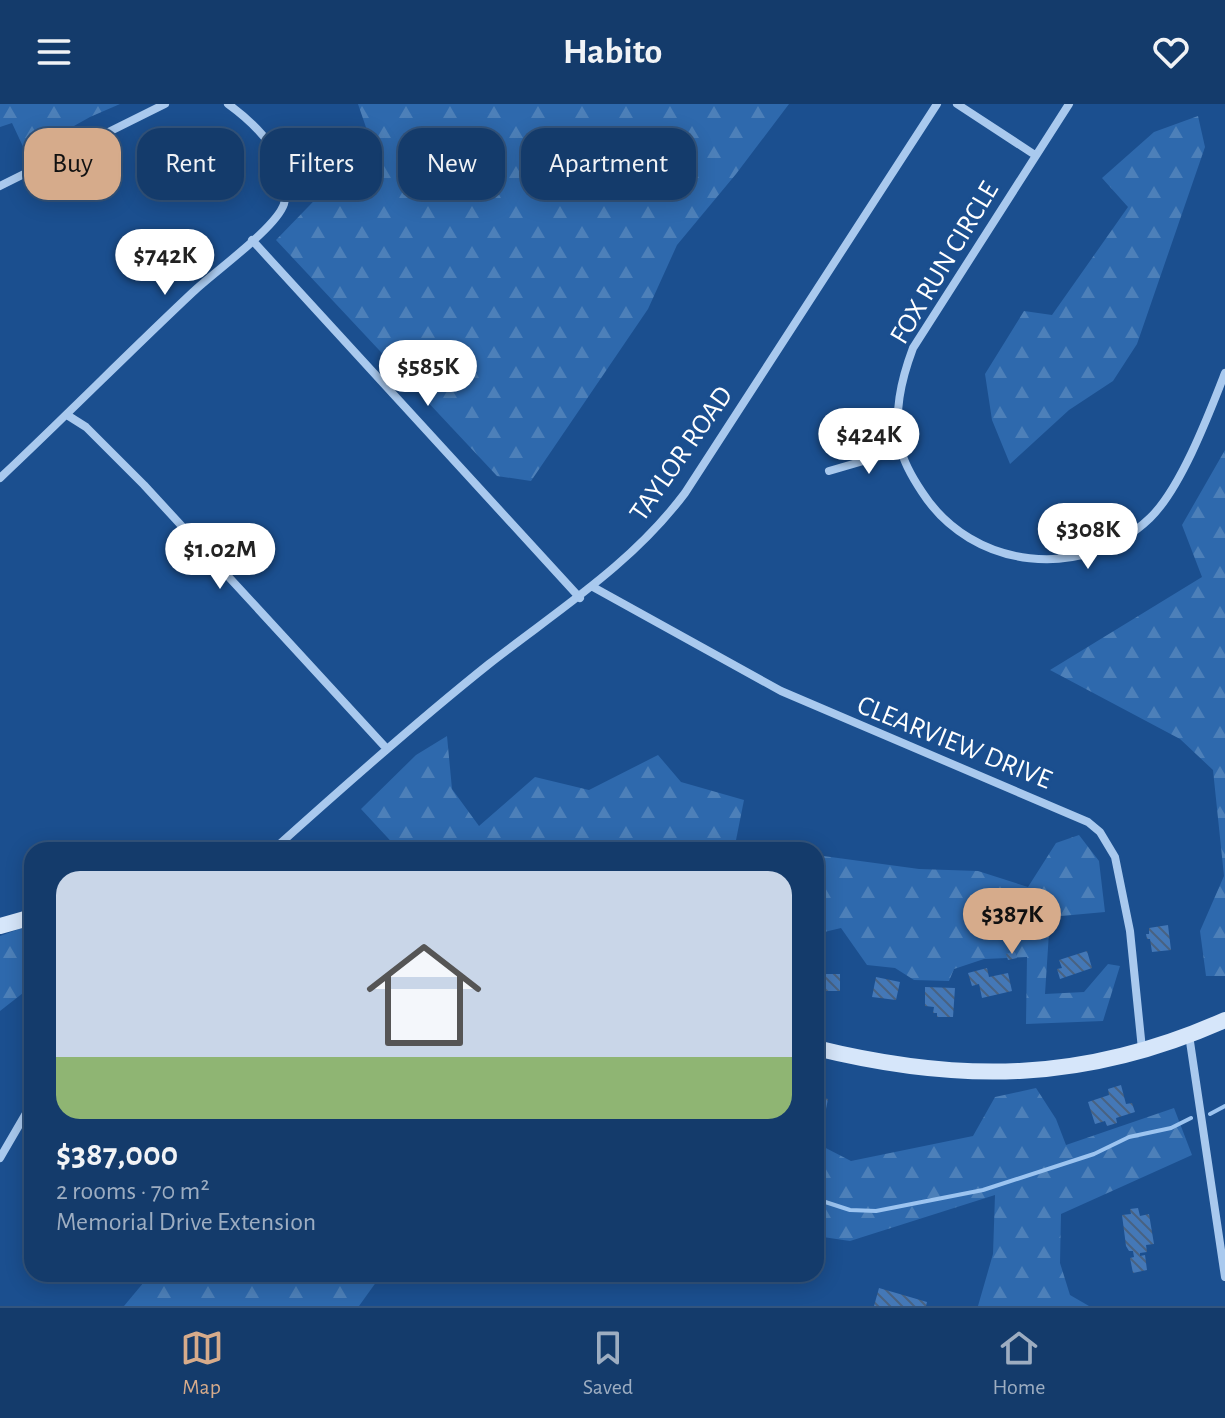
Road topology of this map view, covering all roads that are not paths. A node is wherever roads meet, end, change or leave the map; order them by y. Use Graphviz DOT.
graph roads {
  1 [pos="165,104"];
  2 [pos="228,104"];
  3 [pos="937,104"];
  4 [pos="957,104"];
  5 [pos="1069,104"];
  6 [pos="1035,155"];
  7 [pos="0,186"];
  8 [pos="252,240"];
  9 [pos="1225,373"];
  10 [pos="67,415"];
  11 [pos="901,450"];
  12 [pos="829,471"];
  13 [pos="0,478"];
  14 [pos="593,587"];
  15 [pos="580,598"];
  16 [pos="387,749"];
  17 [pos="282,842"];
  18 [pos="24,919"];
  19 [pos="0,926"];
  20 [pos="1225,1020"];
  21 [pos="1189,1035"];
  22 [pos="824,1050"];
  23 [pos="1142,1050"];
  24 [pos="24,1117"];
  25 [pos="0,1158"];
  26 [pos="1225,1277"];
  1 -- 7 [label="street"];
  2 -- 8 [label="street"];
  3 -- 14 [label="street, TAYLOR ROAD"];
  4 -- 6 [label="street"];
  5 -- 6 [label="street, FOX RUN CIRCLE"];
  6 -- 11 [label="street, FOX RUN CIRCLE"];
  8 -- 10 [label="street"];
  8 -- 15 [label="street"];
  9 -- 11 [label="street, FOX RUN CIRCLE"];
  10 -- 13 [label="street"];
  10 -- 16 [label="street"];
  11 -- 12 [label="street"];
  14 -- 15 [label="street, TAYLOR ROAD"];
  14 -- 23 [label="street, CLEARVIEW DRIVE"];
  15 -- 16 [label="street, TAYLOR ROAD"];
  16 -- 17 [label="street, TAYLOR ROAD"];
  18 -- 19 [label="street"];
  20 -- 21 [label="street"];
  21 -- 23 [label="street"];
  21 -- 26 [label="street"];
  22 -- 23 [label="street"];
  24 -- 25 [label="street"];
}
